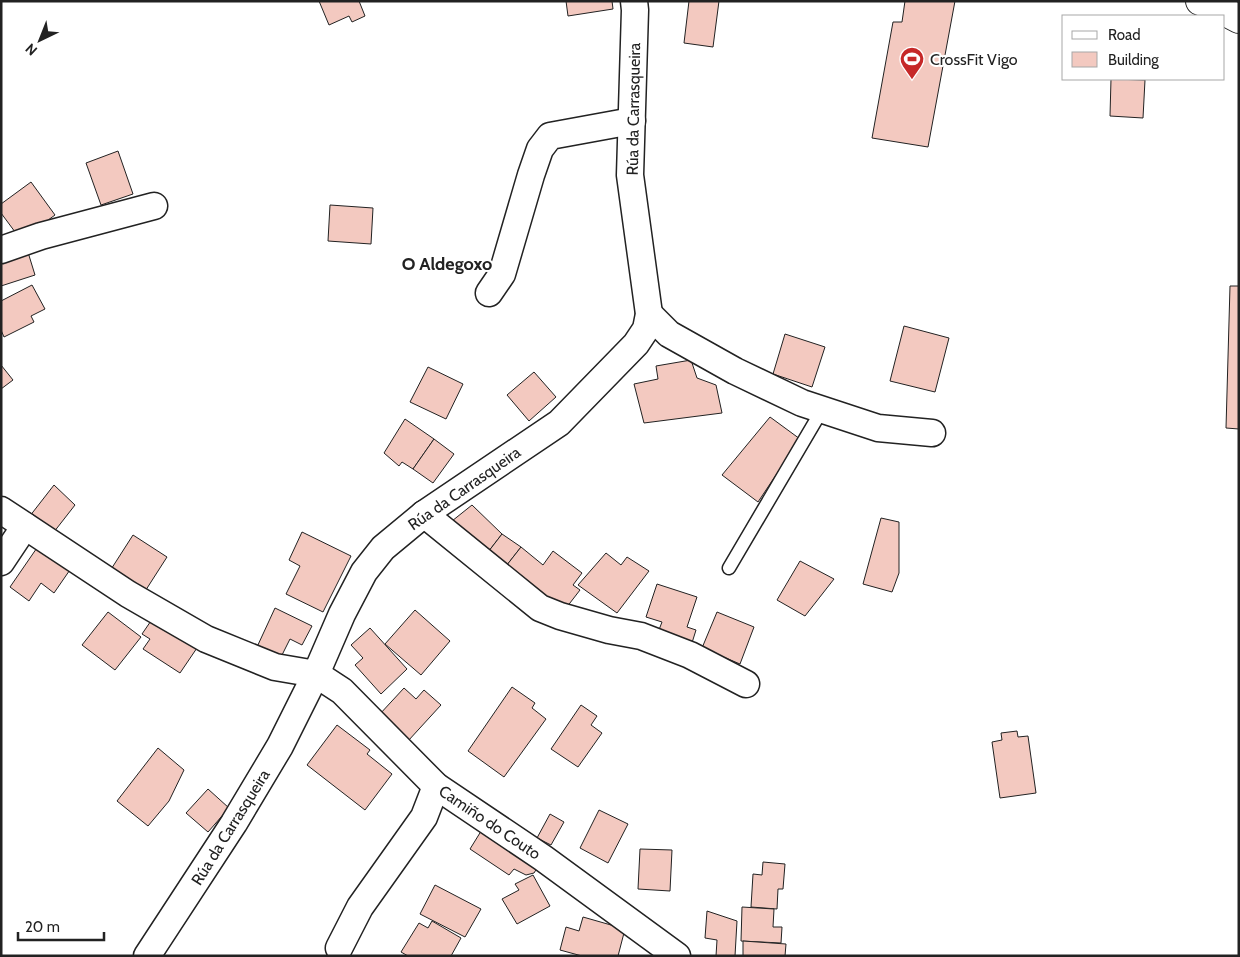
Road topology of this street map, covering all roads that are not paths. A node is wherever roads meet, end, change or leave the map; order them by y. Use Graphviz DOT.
graph roads {
  1 [pos="634,1"];
  2 [pos="1200,1"];
  3 [pos="1239,18"];
  4 [pos="632,120"];
  5 [pos="154,206"];
  6 [pos="1,250"];
  7 [pos="488,293"];
  8 [pos="649,314"];
  9 [pos="822,410"];
  10 [pos="932,433"];
  11 [pos="1,510"];
  12 [pos="424,514"];
  13 [pos="25,526"];
  14 [pos="1,562"];
  15 [pos="729,568"];
  16 [pos="316,674"];
  17 [pos="746,684"];
  18 [pos="436,786"];
  19 [pos="339,948"];
  20 [pos="147,956"];
  21 [pos="677,956"];
  1 -- 4 [label="street, Rúa da Carrasqueira"];
  2 -- 3 [label="street"];
  4 -- 7 [label="street"];
  4 -- 8 [label="street, Rúa da Carrasqueira"];
  5 -- 6 [label="street"];
  8 -- 9 [label="street"];
  8 -- 12 [label="street, Rúa da Carrasqueira"];
  9 -- 10 [label="street"];
  9 -- 15 [label="lane"];
  11 -- 13 [label="street"];
  12 -- 16 [label="street, Rúa da Carrasqueira"];
  12 -- 17 [label="street"];
  13 -- 14 [label="street"];
  13 -- 16 [label="street"];
  16 -- 18 [label="street, Camiño do Couto"];
  16 -- 20 [label="street, Rúa da Carrasqueira"];
  18 -- 19 [label="street"];
  18 -- 21 [label="street, Camiño do Couto"];
}
